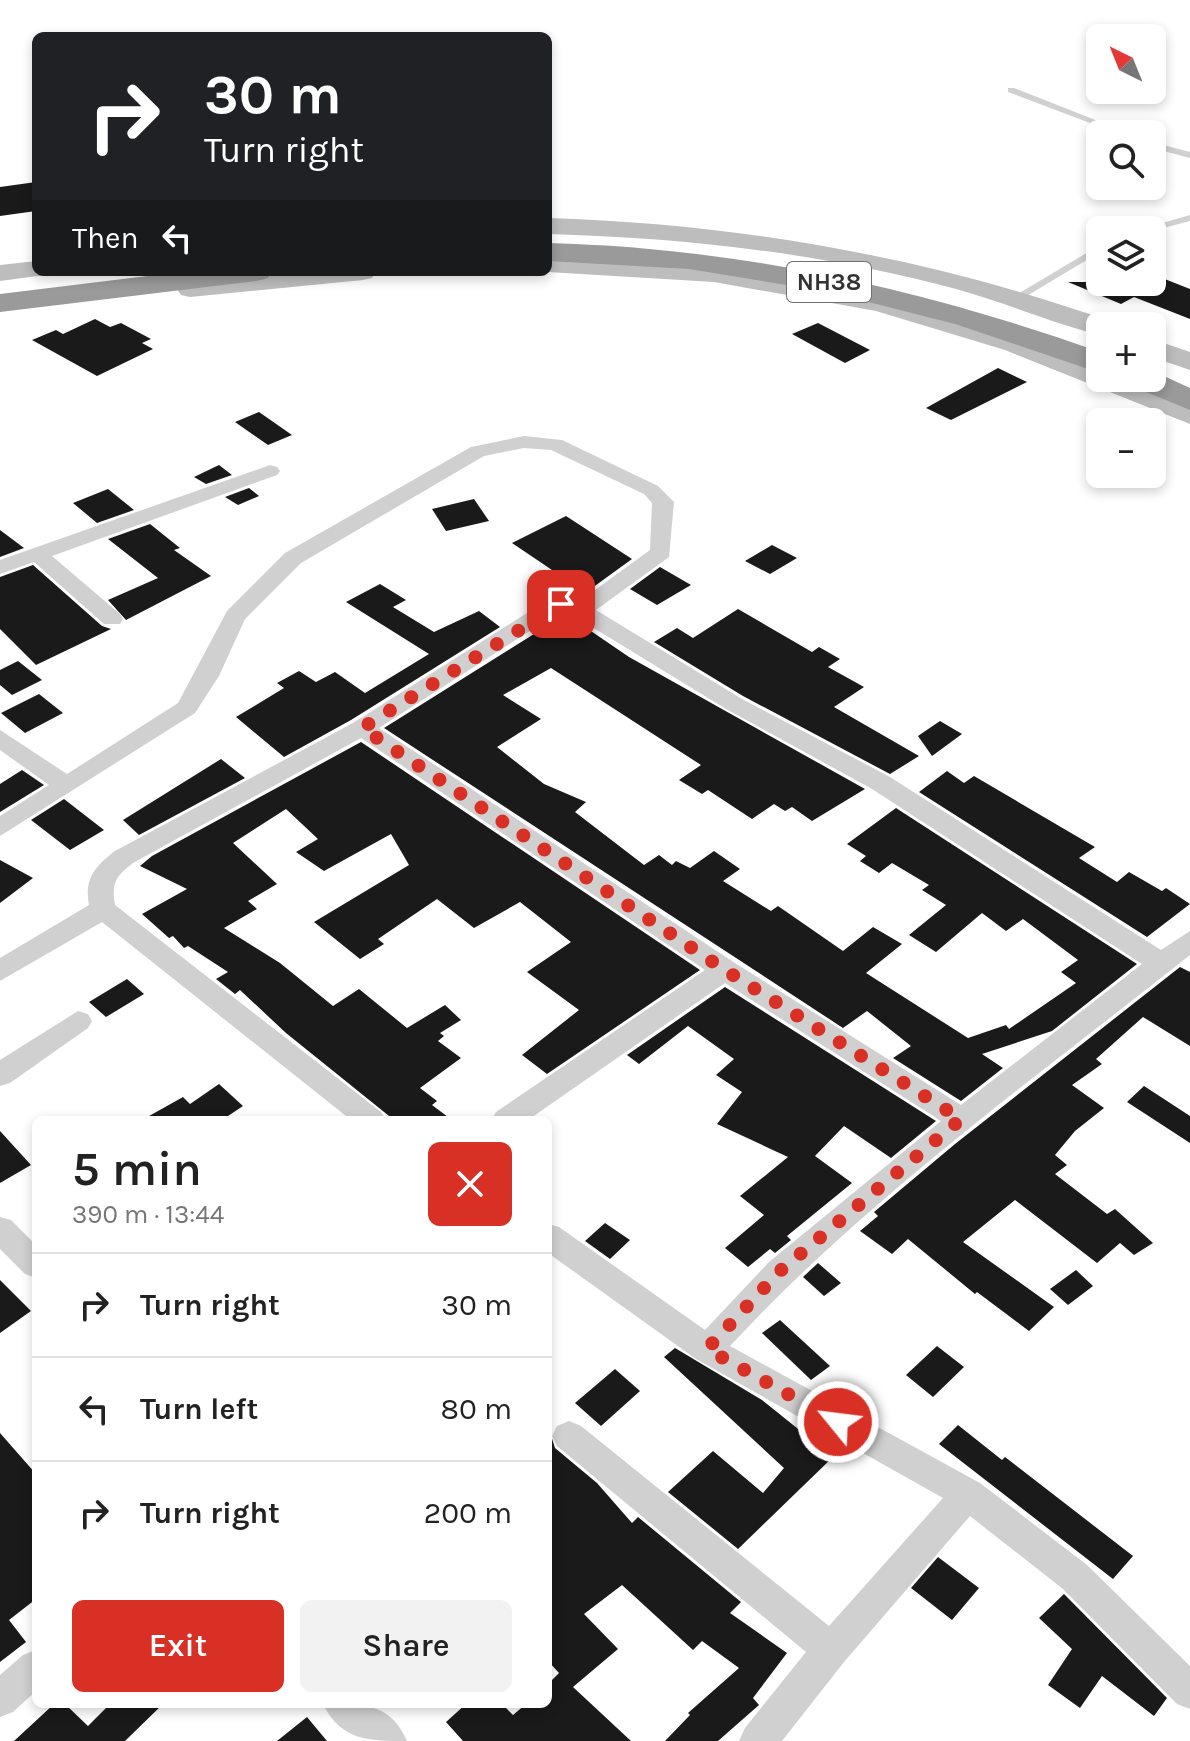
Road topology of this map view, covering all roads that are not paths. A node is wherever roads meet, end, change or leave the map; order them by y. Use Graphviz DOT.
graph roads {
  1 [pos="1011,90"];
  2 [pos="1090,120"];
  3 [pos="1166,149"];
  4 [pos="1190,155"];
  5 [pos="1190,218"];
  6 [pos="1166,224"];
  7 [pos="552,231"];
  8 [pos="552,231"];
  9 [pos="552,231"];
  10 [pos="1086,256"];
  11 [pos="552,264"];
  12 [pos="32,269"];
  13 [pos="0,273"];
  14 [pos="89,276"];
  15 [pos="224,276"];
  16 [pos="325,276"];
  17 [pos="0,287"];
  18 [pos="1016,298"];
  19 [pos="0,303"];
  20 [pos="0,310"];
  21 [pos="1086,322"];
  22 [pos="1086,336"];
  23 [pos="1166,353"];
  24 [pos="1086,358"];
  25 [pos="1190,362"];
  26 [pos="1166,367"];
  27 [pos="1086,371"];
  28 [pos="1190,377"];
  29 [pos="1166,389"];
  30 [pos="1137,392"];
  31 [pos="1190,400"];
  32 [pos="1190,415"];
  33 [pos="270,471"];
  34 [pos="36,553"];
  35 [pos="0,567"];
  36 [pos="583,609"];
  37 [pos="112,619"];
  38 [pos="362,728"];
  39 [pos="0,738"];
  40 [pos="67,786"];
  41 [pos="0,828"];
  42 [pos="103,909"];
  43 [pos="1190,941"];
  44 [pos="4,963"];
  45 [pos="1163,964"];
  46 [pos="725,970"];
  47 [pos="78,1021"];
  48 [pos="0,1075"];
  49 [pos="366,1116"];
  50 [pos="512,1116"];
  51 [pos="961,1119"];
  52 [pos="0,1229"];
  53 [pos="552,1239"];
  54 [pos="32,1261"];
  55 [pos="707,1349"];
  56 [pos="569,1436"];
  57 [pos="968,1494"];
  58 [pos="831,1650"];
  59 [pos="32,1671"];
  60 [pos="1190,1691"];
  61 [pos="0,1699"];
  62 [pos="347,1708"];
  63 [pos="388,1741"];
  64 [pos="758,1741"];
  1 -- 2 [label="lane"];
  3 -- 4 [label="lane"];
  5 -- 6 [label="lane"];
  7 -- 18 [label="street"];
  8 -- 22 [label="highway, NH38"];
  9 -- 24 [label="highway, NH38"];
  10 -- 18 [label="lane"];
  11 -- 27 [label="street"];
  12 -- 13 [label="street"];
  14 -- 17 [label="highway"];
  15 -- 19 [label="highway"];
  16 -- 20 [label="street"];
  18 -- 21 [label="street"];
  23 -- 25 [label="street"];
  26 -- 28 [label="highway"];
  29 -- 31 [label="highway"];
  30 -- 32 [label="street"];
  33 -- 34 [label="street"];
  34 -- 35 [label="street"];
  34 -- 37 [label="street"];
  36 -- 38 [label="street"];
  36 -- 40 [label="street"];
  36 -- 45 [label="street"];
  38 -- 42 [label="street"];
  38 -- 46 [label="street"];
  39 -- 40 [label="street"];
  40 -- 41 [label="street"];
  42 -- 44 [label="street"];
  42 -- 49 [label="street"];
  43 -- 45 [label="street"];
  45 -- 51 [label="street"];
  46 -- 50 [label="street"];
  46 -- 51 [label="street"];
  47 -- 48 [label="street"];
  51 -- 55 [label="street"];
  52 -- 54 [label="street"];
  53 -- 55 [label="street"];
  55 -- 57 [label="street"];
  56 -- 58 [label="street"];
  57 -- 58 [label="street"];
  57 -- 60 [label="street"];
  58 -- 64 [label="street"];
  59 -- 61 [label="street"];
  62 -- 63 [label="street"];
}
